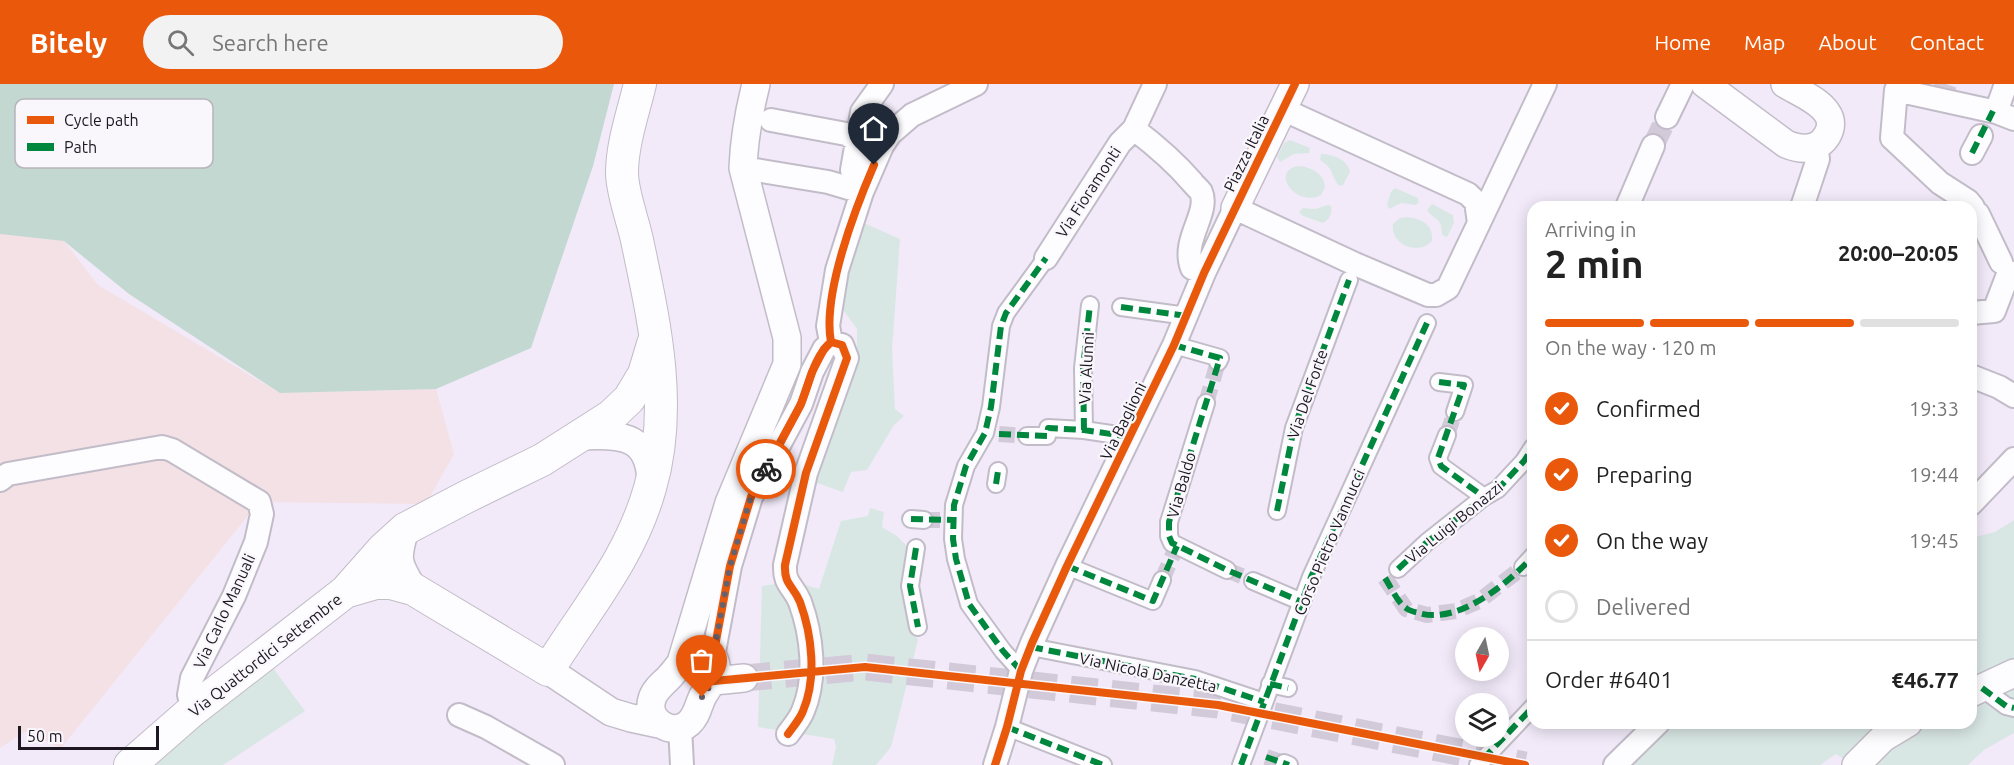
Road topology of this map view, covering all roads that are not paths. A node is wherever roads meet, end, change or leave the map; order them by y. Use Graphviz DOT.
graph roads {
  1 [pos="640,84"];
  2 [pos="756,84"];
  3 [pos="882,84"];
  4 [pos="976,84"];
  5 [pos="1155,84"];
  6 [pos="1295,84"];
  7 [pos="1545,84"];
  8 [pos="1683,84"];
  9 [pos="1705,84"];
  10 [pos="1785,84"];
  11 [pos="2006,84"];
  12 [pos="1897,87"];
  13 [pos="1282,110"];
  14 [pos="1667,117"];
  15 [pos="771,120"];
  16 [pos="1991,125"];
  17 [pos="1134,129"];
  18 [pos="857,140"];
  19 [pos="1653,146"];
  20 [pos="1816,146"];
  21 [pos="743,168"];
  22 [pos="864,188"];
  23 [pos="1630,201"];
  24 [pos="1804,201"];
  25 [pos="1968,201"];
  26 [pos="1235,208"];
  27 [pos="1977,212"];
  28 [pos="1479,223"];
  29 [pos="1046,258"];
  30 [pos="2007,269"];
  31 [pos="1204,273"];
  32 [pos="1349,280"];
  33 [pos="1090,305"];
  34 [pos="1121,307"];
  35 [pos="1977,312"];
  36 [pos="1187,316"];
  37 [pos="1427,323"];
  38 [pos="657,335"];
  39 [pos="831,342"];
  40 [pos="1174,345"];
  41 [pos="1218,362"];
  42 [pos="1977,378"];
  43 [pos="1439,382"];
  44 [pos="2014,396"];
  45 [pos="1206,404"];
  46 [pos="1455,412"];
  47 [pos="1084,430"];
  48 [pos="1447,435"];
  49 [pos="583,436"];
  50 [pos="1027,436"];
  51 [pos="1131,437"];
  52 [pos="2014,459"];
  53 [pos="1527,467"];
  54 [pos="0,480"];
  55 [pos="651,486"];
  56 [pos="1484,497"];
  57 [pos="1977,498"];
  58 [pos="1277,511"];
  59 [pos="405,529"];
  60 [pos="916,548"];
  61 [pos="1067,566"];
  62 [pos="1398,569"];
  63 [pos="1227,570"];
  64 [pos="1162,580"];
  65 [pos="1253,581"];
  66 [pos="413,589"];
  67 [pos="345,592"];
  68 [pos="1302,602"];
  69 [pos="721,612"];
  70 [pos="691,627"];
  71 [pos="918,627"];
  72 [pos="1031,645"];
  73 [pos="682,659"];
  74 [pos="713,669"];
  75 [pos="548,670"];
  76 [pos="1021,671"];
  77 [pos="2014,673"];
  78 [pos="744,678"];
  79 [pos="1270,684"];
  80 [pos="1288,688"];
  81 [pos="1977,690"];
  82 [pos="652,696"];
  83 [pos="1264,702"];
  84 [pos="599,703"];
  85 [pos="2014,708"];
  86 [pos="193,710"];
  87 [pos="1527,713"];
  88 [pos="459,715"];
  89 [pos="1007,727"];
  90 [pos="1652,729"];
  91 [pos="1898,729"];
  92 [pos="788,734"];
  93 [pos="675,747"];
  94 [pos="1479,764"];
  95 [pos="130,765"];
  96 [pos="553,765"];
  97 [pos="994,765"];
  98 [pos="1103,765"];
  99 [pos="1241,765"];
  100 [pos="1615,765"];
  101 [pos="1856,765"];
  1 -- 38 [label="main road"];
  2 -- 21 [label="street"];
  3 -- 18 [label="street"];
  4 -- 22 [label="street"];
  5 -- 17 [label="street, Via Fioramonti"];
  6 -- 13 [label="street"];
  7 -- 28 [label="street"];
  8 -- 14 [label="street"];
  9 -- 20 [label="street"];
  10 -- 20 [label="street"];
  11 -- 16 [label="street"];
  12 -- 16 [label="street"];
  12 -- 25 [label="street"];
  13 -- 26 [label="street, Piazza Italia"];
  13 -- 28 [label="street, Piazza Italia"];
  15 -- 18 [label="street"];
  17 -- 29 [label="street, Via Fioramonti"];
  17 -- 31 [label="street"];
  18 -- 22 [label="street"];
  19 -- 23 [label="street"];
  20 -- 24 [label="street"];
  21 -- 22 [label="street"];
  21 -- 70 [label="street"];
  22 -- 39 [label="street"];
  26 -- 28 [label="street, Piazza Italia"];
  26 -- 31 [label="street, Via Baglioni"];
  27 -- 30 [label="street"];
  29 -- 76 [label="street"];
  30 -- 35 [label="street"];
  31 -- 36 [label="street, Via Baglioni"];
  32 -- 58 [label="street, Via Del Forte"];
  33 -- 47 [label="street, Via Alunni"];
  34 -- 36 [label="street"];
  36 -- 40 [label="street, Via Baglioni"];
  37 -- 68 [label="street, Corso Pietro Vannucci"];
  38 -- 49 [label="main road"];
  38 -- 55 [label="main road"];
  39 -- 69 [label="street"];
  39 -- 92 [label="street"];
  40 -- 41 [label="street"];
  40 -- 51 [label="street, Via Baglioni"];
  42 -- 44 [label="street"];
  43 -- 46 [label="street"];
  45 -- 63 [label="street, Via Baldo"];
  47 -- 50 [label="street"];
  47 -- 51 [label="street"];
  48 -- 56 [label="street"];
  49 -- 55 [label="street"];
  49 -- 59 [label="main road"];
  51 -- 61 [label="street, Via Baglioni"];
  52 -- 57 [label="street"];
  53 -- 56 [label="street, Via Luigi Bonazzi"];
  54 -- 86 [label="street, Via Carlo Manuali"];
  55 -- 75 [label="main road"];
  56 -- 62 [label="street, Via Luigi Bonazzi"];
  59 -- 66 [label="street"];
  59 -- 67 [label="main road"];
  60 -- 71 [label="street"];
  61 -- 64 [label="street"];
  61 -- 72 [label="street, Via Baglioni"];
  65 -- 68 [label="street"];
  66 -- 67 [label="main road, Via Quattordici Settembre"];
  66 -- 75 [label="main road, Via Quattordici Settembre"];
  67 -- 86 [label="main road, Via Quattordici Settembre"];
  68 -- 79 [label="street, Corso Pietro Vannucci"];
  69 -- 70 [label="street"];
  69 -- 74 [label="street"];
  70 -- 73 [label="street"];
  72 -- 76 [label="street, Via Baglioni"];
  72 -- 83 [label="street, Via Nicola Danzetta"];
  73 -- 74 [label="street"];
  73 -- 82 [label="street"];
  74 -- 78 [label="street"];
  74 -- 93 [label="street"];
  75 -- 84 [label="street, Via Quattordici Settembre"];
  76 -- 89 [label="street, Via Baglioni"];
  77 -- 81 [label="street"];
  79 -- 80 [label="street"];
  79 -- 83 [label="street, Corso Pietro Vannucci"];
  81 -- 85 [label="street"];
  82 -- 84 [label="street"];
  82 -- 93 [label="street"];
  83 -- 99 [label="street, Corso Pietro Vannucci"];
  84 -- 93 [label="street, Via Quattordici Settembre"];
  86 -- 95 [label="main road, Via Quattordici Settembre"];
  87 -- 94 [label="street"];
  88 -- 96 [label="street"];
  89 -- 97 [label="street, Via Baglioni"];
  89 -- 98 [label="street"];
  90 -- 100 [label="street"];
  91 -- 101 [label="street"];
}
